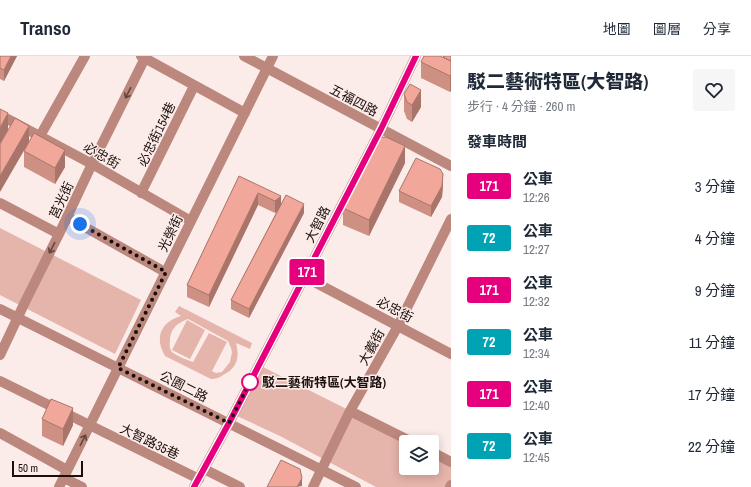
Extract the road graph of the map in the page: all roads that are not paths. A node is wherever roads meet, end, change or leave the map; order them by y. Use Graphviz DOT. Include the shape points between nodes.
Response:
graph roads {
  1 [pos="85,56"];
  2 [pos="244,56"];
  3 [pos="273,56"];
  4 [pos="144,57"];
  5 [pos="417,57"];
  6 [pos="267,68"];
  7 [pos="194,86"];
  8 [pos="244,113"];
  9 [pos="0,115"];
  10 [pos="381,129"];
  11 [pos="40,136"];
  12 [pos="92,164"];
  13 [pos="451,166"];
  14 [pos="141,193"];
  15 [pos="0,203"];
  16 [pos="67,217"];
  17 [pos="451,219"];
  18 [pos="191,221"];
  19 [pos="59,234"];
  20 [pos="166,272"];
  21 [pos="305,277"];
  22 [pos="0,309"];
  23 [pos="18,318"];
  24 [pos="398,326"];
  25 [pos="451,342"];
  26 [pos="449,352"];
  27 [pos="0,355"];
  28 [pos="118,368"];
  29 [pos="0,381"];
  30 [pos="350,410"];
  31 [pos="229,423"];
  32 [pos="90,426"];
  33 [pos="0,433"];
  34 [pos="399,435"];
  35 [pos="439,456"];
  36 [pos="451,462"];
  37 [pos="204,469"];
  38 [pos="322,470"];
  39 [pos="63,478"];
  40 [pos="197,483"];
  41 [pos="82,487"];
  42 [pos="240,487"];
  43 [pos="313,487"];
  44 [pos="356,487"];
  1 -- 11 [label="street"];
  2 -- 6 [label="street, 五福四路"];
  3 -- 6 [label="street, 光榮街"];
  4 -- 7 [label="street"];
  4 -- 12 [label="street, 莒光街, one-way"];
  5 -- 10 [label="street, 大智路"];
  6 -- 8 [label="street, 光榮街"];
  6 -- 10 [label="street, 五福四路"];
  7 -- 8 [label="street"];
  7 -- 14 [label="street, 必忠街154巷"];
  8 -- 18 [label="street, 光榮街"];
  9 -- 11 [label="street, 必忠街"];
  10 -- 13 [label="street, 五福四路"];
  10 -- 21 [label="street, 大智路"];
  11 -- 12 [label="street, 必忠街"];
  12 -- 14 [label="street, 必忠街"];
  12 -- 16 [label="street, 莒光街"];
  14 -- 18 [label="street, 必忠街"];
  15 -- 19 [label="street"];
  16 -- 19 [label="street, 莒光街"];
  16 -- 20 [label="street"];
  17 -- 24 [label="street, 大義街"];
  18 -- 20 [label="street, 光榮街"];
  19 -- 23 [label="street, 莒光街, one-way"];
  20 -- 28 [label="street, 光榮街"];
  21 -- 24 [label="street, 必忠街"];
  21 -- 31 [label="street, 大智路"];
  22 -- 23 [label="street, 公園二路"];
  23 -- 27 [label="street, 莒光街"];
  23 -- 28 [label="street, 公園二路"];
  24 -- 26 [label="street, 必忠街"];
  24 -- 30 [label="street, 大義街"];
  25 -- 26 [label="street"];
  28 -- 31 [label="street, 公園二路"];
  28 -- 32 [label="street, 光榮街"];
  29 -- 32 [label="street, 大智路35巷"];
  30 -- 34 [label="street"];
  30 -- 38 [label="street, 大義街"];
  31 -- 37 [label="street, 大智路"];
  31 -- 38 [label="street, 公園二路"];
  39 -- 32 [label="street, 光榮街, one-way"];
  32 -- 40 [label="street, 大智路35巷"];
  33 -- 39 [label="street"];
  35 -- 36 [label="street"];
  37 -- 40 [label="street, 大智路"];
  37 -- 42 [label="street"];
  38 -- 43 [label="street, 大義街"];
  38 -- 44 [label="street, 公園二路"];
  39 -- 41 [label="street"];
}
